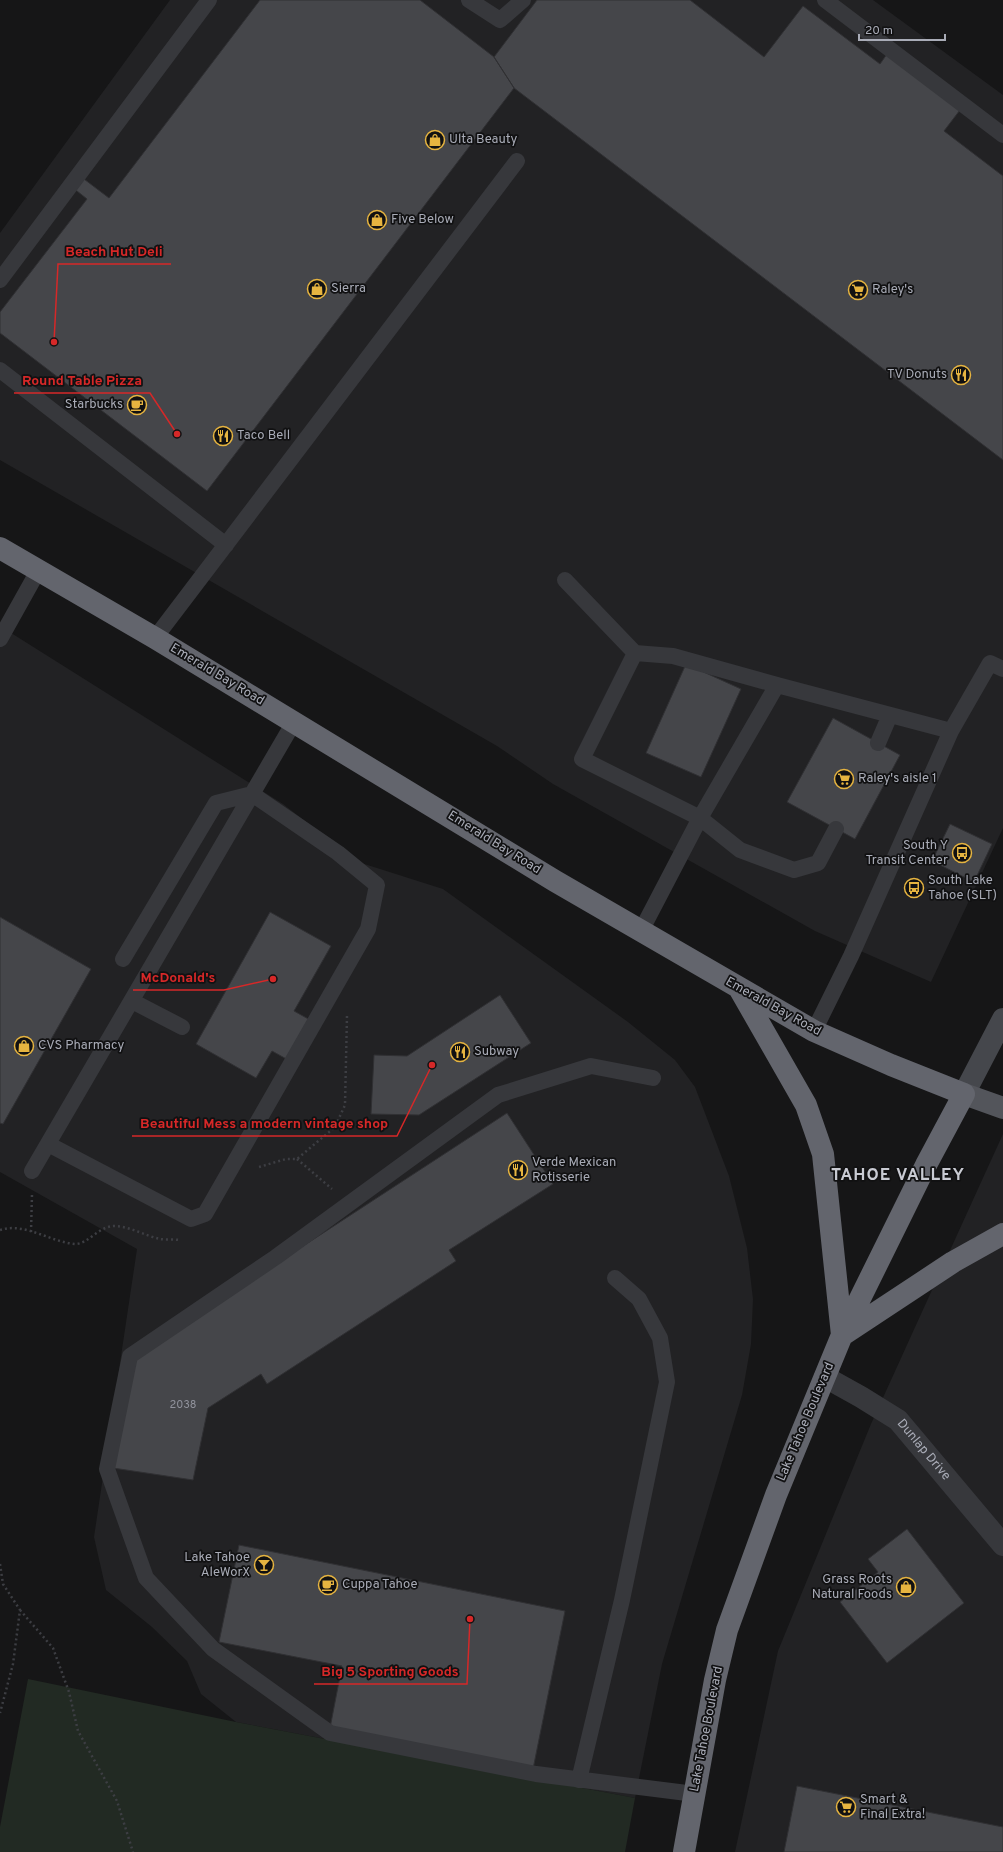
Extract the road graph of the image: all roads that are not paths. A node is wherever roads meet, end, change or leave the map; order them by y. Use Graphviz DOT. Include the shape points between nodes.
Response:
graph roads {
  1 [pos="209,0"];
  2 [pos="469,0"];
  3 [pos="523,0"];
  4 [pos="825,0"];
  5 [pos="1003,135"];
  6 [pos="517,161"];
  7 [pos="0,280"];
  8 [pos="0,370"];
  9 [pos="226,545"];
  10 [pos="0,548"];
  11 [pos="38,571"];
  12 [pos="565,580"];
  13 [pos="155,638"];
  14 [pos="0,639"];
  15 [pos="635,653"];
  16 [pos="1003,669"];
  17 [pos="777,684"];
  18 [pos="890,715"];
  19 [pos="294,722"];
  20 [pos="951,730"];
  21 [pos="878,743"];
  22 [pos="252,794"];
  23 [pos="700,818"];
  24 [pos="836,828"];
  25 [pos="641,931"];
  26 [pos="123,959"];
  27 [pos="738,987"];
  28 [pos="132,1001"];
  29 [pos="1003,1019"];
  30 [pos="182,1027"];
  31 [pos="814,1031"];
  32 [pos="653,1078"];
  33 [pos="964,1094"];
  34 [pos="1003,1108"];
  35 [pos="48,1144"];
  36 [pos="32,1171"];
  37 [pos="1003,1234"];
  38 [pos="614,1278"];
  39 [pos="842,1335"];
  40 [pos="825,1377"];
  41 [pos="1003,1545"];
  42 [pos="579,1780"];
  43 [pos="695,1794"];
  44 [pos="684,1852"];
  1 -- 7 [label="lane"];
  2 -- 3 [label="lane" via="500,20"];
  4 -- 5 [label="lane"];
  6 -- 9 [label="lane"];
  8 -- 9 [label="lane"];
  9 -- 13 [label="lane"];
  10 -- 11 [label="highway, Emerald Bay Road"];
  11 -- 13 [label="highway, Emerald Bay Road"];
  11 -- 14 [label="lane"];
  12 -- 15 [label="lane"];
  13 -- 19 [label="highway, Emerald Bay Road"];
  15 -- 17 [label="lane" via="673,656"];
  15 -- 23 [label="lane" via="582,759"];
  16 -- 20 [label="lane" via="990,663"];
  17 -- 18 [label="lane"];
  17 -- 23 [label="lane"];
  18 -- 20 [label="lane"];
  18 -- 21 [label="lane"];
  19 -- 22 [label="lane"];
  19 -- 25 [label="highway, Emerald Bay Road"];
  20 -- 31 [label="lane" via="851,956"];
  22 -- 26 [label="lane" via="216,803"];
  22 -- 28 [label="lane"];
  22 -- 35 [label="lane" via="338,853 377,885 368,929 205,1214 191,1219"];
  23 -- 24 [label="lane" via="740,850 794,870 818,863"];
  23 -- 25 [label="lane"];
  25 -- 27 [label="highway, Emerald Bay Road"];
  27 -- 31 [label="highway, Emerald Bay Road"];
  27 -- 39 [label="highway" via="806,1105 822,1154"];
  28 -- 30 [label="lane"];
  28 -- 35 [label="lane"];
  29 -- 33 [label="main road, Lake Tahoe Boulevard"];
  31 -- 33 [label="highway, Emerald Bay Road"];
  32 -- 42 [label="lane" via="591,1066 498,1095 276,1257 130,1356 107,1469 146,1578 213,1649 330,1734"];
  33 -- 34 [label="main road, Emerald Bay Road"];
  33 -- 39 [label="highway, Lake Tahoe Boulevard"];
  35 -- 36 [label="lane"];
  37 -- 39 [label="highway" via="953,1262"];
  38 -- 42 [label="lane" via="639,1299 660,1338 666,1382 622,1600"];
  39 -- 40 [label="highway, Lake Tahoe Boulevard"];
  40 -- 41 [label="street, Dunlap Drive" via="898,1420"];
  40 -- 43 [label="highway, Lake Tahoe Boulevard" via="776,1495 727,1630 715,1680"];
  42 -- 43 [label="lane"];
  43 -- 44 [label="highway, Lake Tahoe Boulevard"];
}
